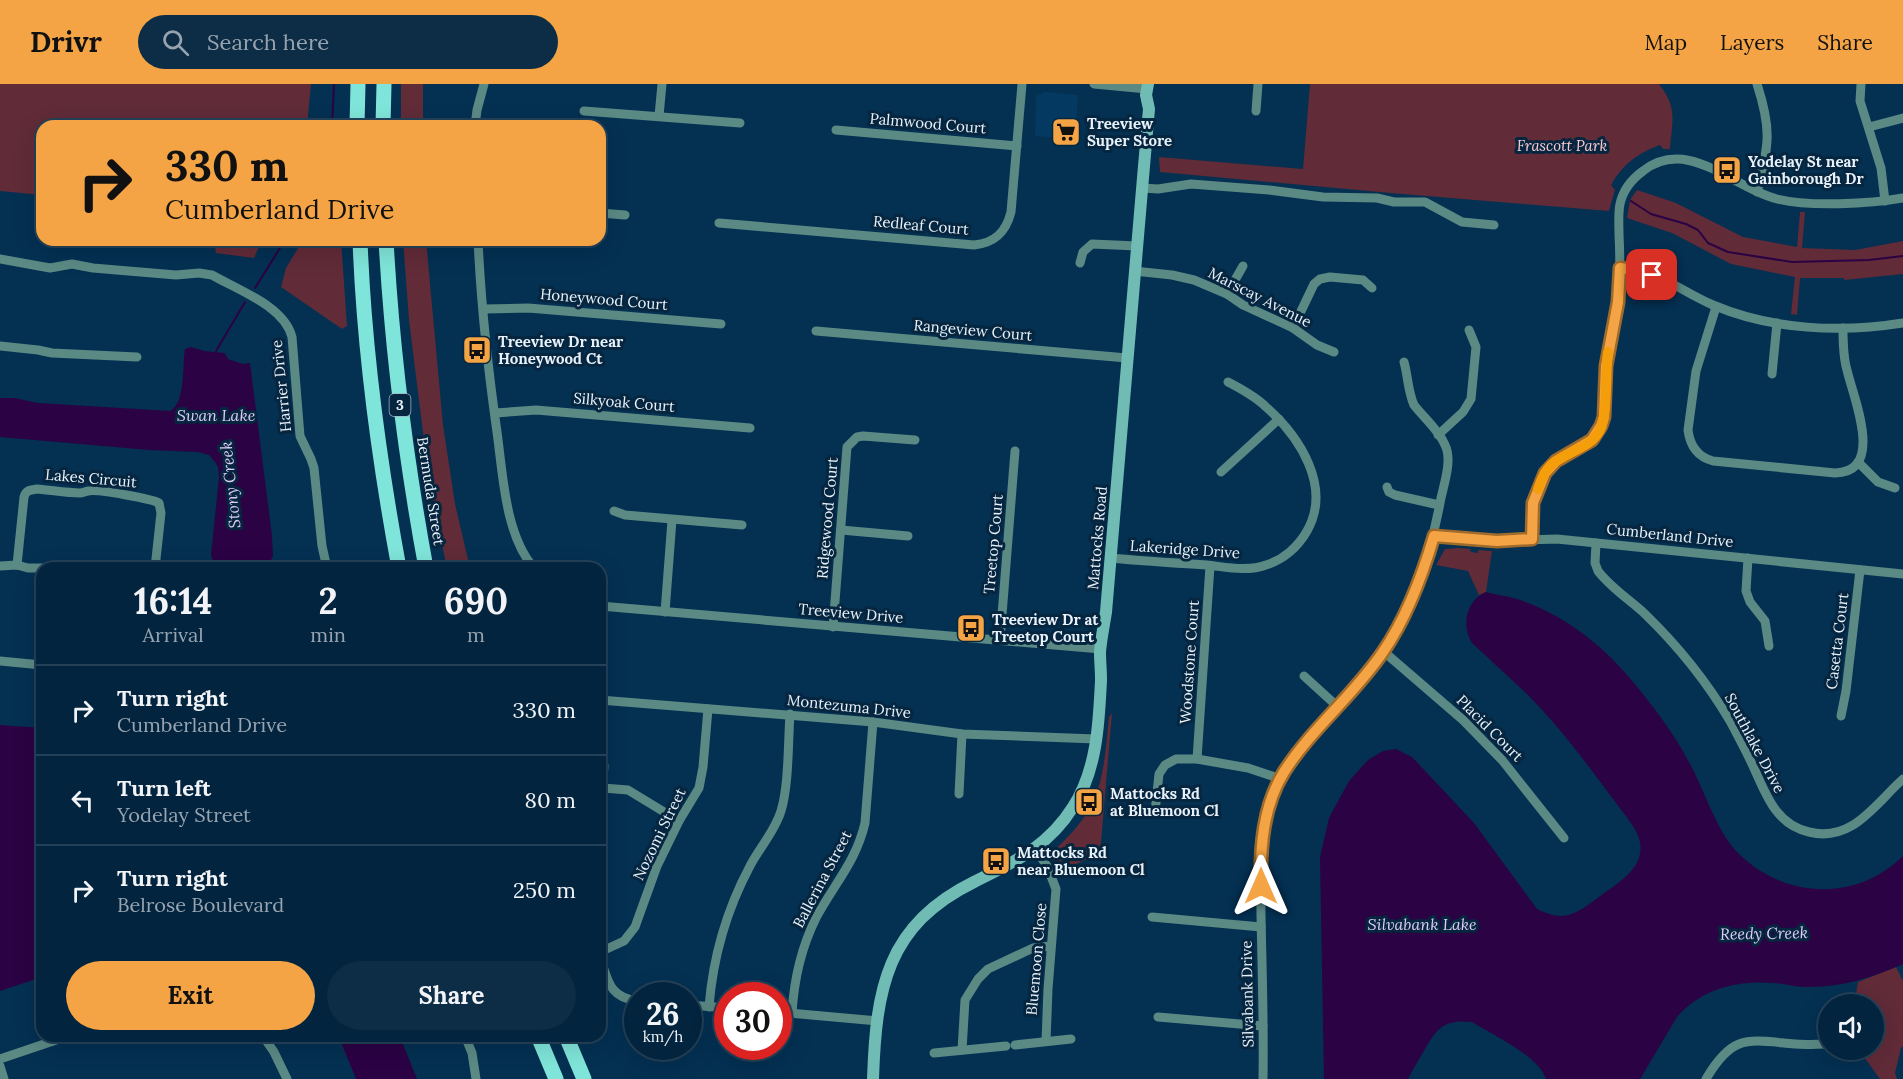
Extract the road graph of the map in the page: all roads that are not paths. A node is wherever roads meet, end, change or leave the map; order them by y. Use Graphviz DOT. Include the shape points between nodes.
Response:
graph roads {
  1 [pos="358,84"];
  2 [pos="384,84"];
  3 [pos="484,84"];
  4 [pos="662,84"];
  5 [pos="1022,84"];
  6 [pos="1095,84"];
  7 [pos="1258,84"];
  8 [pos="1757,84"];
  9 [pos="1861,84"];
  10 [pos="1147,86"];
  11 [pos="584,111"];
  12 [pos="1256,111"];
  13 [pos="659,116"];
  14 [pos="1903,118"];
  15 [pos="357,120"];
  16 [pos="383,120"];
  17 [pos="476,120"];
  18 [pos="740,123"];
  19 [pos="1869,127"];
  20 [pos="836,130"];
  21 [pos="1017,146"];
  22 [pos="1142,188"];
  23 [pos="1757,192"];
  24 [pos="1903,198"];
  25 [pos="1885,201"];
  26 [pos="606,213"];
  27 [pos="625,214"];
  28 [pos="719,223"];
  29 [pos="1494,225"];
  30 [pos="360,246"];
  31 [pos="386,246"];
  32 [pos="479,246"];
  33 [pos="1137,246"];
  34 [pos="0,259"];
  35 [pos="1080,263"];
  36 [pos="1243,266"];
  37 [pos="1620,268"];
  38 [pos="1134,271"];
  39 [pos="1372,288"];
  40 [pos="1227,294"];
  41 [pos="1716,307"];
  42 [pos="484,309"];
  43 [pos="1777,323"];
  44 [pos="1903,323"];
  45 [pos="721,324"];
  46 [pos="1293,328"];
  47 [pos="1843,328"];
  48 [pos="1470,330"];
  49 [pos="816,331"];
  50 [pos="0,346"];
  51 [pos="1334,352"];
  52 [pos="137,357"];
  53 [pos="1127,358"];
  54 [pos="1404,362"];
  55 [pos="1772,374"];
  56 [pos="1228,382"];
  57 [pos="495,413"];
  58 [pos="1279,419"];
  59 [pos="750,428"];
  60 [pos="1438,435"];
  61 [pos="915,440"];
  62 [pos="1015,451"];
  63 [pos="1858,462"];
  64 [pos="1221,472"];
  65 [pos="1387,487"];
  66 [pos="1895,488"];
  67 [pos="1439,505"];
  68 [pos="614,511"];
  69 [pos="672,520"];
  70 [pos="742,525"];
  71 [pos="841,530"];
  72 [pos="908,536"];
  73 [pos="1434,536"];
  74 [pos="1532,539"];
  75 [pos="1596,543"];
  76 [pos="1110,558"];
  77 [pos="1748,558"];
  78 [pos="156,562"];
  79 [pos="326,562"];
  80 [pos="398,562"];
  81 [pos="425,562"];
  82 [pos="530,562"];
  83 [pos="17,565"];
  84 [pos="0,566"];
  85 [pos="1210,566"];
  86 [pos="36,568"];
  87 [pos="1860,570"];
  88 [pos="1903,574"];
  89 [pos="606,607"];
  90 [pos="665,612"];
  91 [pos="833,627"];
  92 [pos="1000,640"];
  93 [pos="1769,646"];
  94 [pos="1101,649"];
  95 [pos="1383,651"];
  96 [pos="0,661"];
  97 [pos="36,664"];
  98 [pos="1304,676"];
  99 [pos="606,700"];
  100 [pos="1338,707"];
  101 [pos="708,709"];
  102 [pos="790,714"];
  103 [pos="1842,716"];
  104 [pos="873,722"];
  105 [pos="962,734"];
  106 [pos="1096,739"];
  107 [pos="1197,759"];
  108 [pos="1281,779"];
  109 [pos="1903,779"];
  110 [pos="606,788"];
  111 [pos="959,794"];
  112 [pos="1155,812"];
  113 [pos="680,821"];
  114 [pos="1564,838"];
  115 [pos="1035,849"];
  116 [pos="1152,917"];
  117 [pos="1261,927"];
  118 [pos="1051,946"];
  119 [pos="606,949"];
  120 [pos="606,973"];
  121 [pos="624,998"];
  122 [pos="702,1006"];
  123 [pos="709,1006"];
  124 [pos="714,1007"];
  125 [pos="792,1013"];
  126 [pos="1158,1017"];
  127 [pos="878,1021"];
  128 [pos="1263,1026"];
  129 [pos="1071,1039"];
  130 [pos="1046,1041"];
  131 [pos="50,1042"];
  132 [pos="267,1042"];
  133 [pos="467,1042"];
  134 [pos="541,1042"];
  135 [pos="569,1042"];
  136 [pos="1818,1044"];
  137 [pos="962,1050"];
  138 [pos="934,1053"];
  139 [pos="0,1059"];
  140 [pos="0,1066"];
  141 [pos="4,1079"];
  142 [pos="287,1079"];
  143 [pos="476,1079"];
  144 [pos="556,1079"];
  145 [pos="584,1079"];
  146 [pos="873,1079"];
  147 [pos="1263,1079"];
  148 [pos="1706,1079"];
  1 -- 15 [label="main road"];
  2 -- 16 [label="main road"];
  3 -- 17 [label="street"];
  4 -- 13 [label="street"];
  5 -- 21 [label="street, Redleaf Court"];
  6 -- 10 [label="street"];
  7 -- 12 [label="street"];
  8 -- 23 [label="street" via="1768,137"];
  9 -- 19 [label="street" via="1860,101"];
  10 -- 22 [label="street, Mattocks Road" via="1149,109"];
  11 -- 13 [label="street"];
  13 -- 18 [label="street"];
  14 -- 19 [label="street"];
  19 -- 25 [label="street" via="1881,168"];
  20 -- 21 [label="street, Palmwood Court"];
  21 -- 28 [label="street, Redleaf Court" via="1009,221 1002,234 989,242"];
  22 -- 29 [label="street" via="1191,184 1425,202 1462,222"];
  22 -- 33 [label="street, Mattocks Road"];
  23 -- 25 [label="street" via="1795,202"];
  23 -- 37 [label="street" via="1691,160 1671,160 1648,167 1630,182 1620,204"];
  24 -- 25 [label="street"];
  26 -- 27 [label="street"];
  30 -- 80 [label="main road, 3" via="371,378"];
  31 -- 81 [label="main road, Bermuda Street / 3" via="402,415"];
  32 -- 42 [label="street"];
  33 -- 35 [label="street" via="1092,244 1083,252"];
  33 -- 38 [label="street, Mattocks Road"];
  34 -- 79 [label="street, Harrier Drive" via="50,268 72,264 176,275 206,273 278,313 292,337 300,436 314,468"];
  36 -- 40 [label="street"];
  37 -- 41 [label="street" via="1644,271"];
  37 -- 74 [label="street" via="1606,366 1604,417 1592,440 1556,461 1545,473 1533,503"];
  38 -- 40 [label="street, Marscay Avenue" via="1186,278"];
  38 -- 53 [label="street, Mattocks Road"];
  39 -- 46 [label="street" via="1363,280 1320,279"];
  40 -- 46 [label="street, Marscay Avenue"];
  41 -- 43 [label="street"];
  41 -- 63 [label="street" via="1692,390 1688,430 1695,450 1713,461 1835,473 1848,471"];
  42 -- 45 [label="street, Honeywood Court" via="528,308"];
  42 -- 57 [label="street"];
  43 -- 47 [label="street"];
  43 -- 55 [label="street"];
  44 -- 47 [label="street"];
  46 -- 51 [label="street, Marscay Avenue"];
  47 -- 63 [label="street" via="1846,369 1862,425 1863,445"];
  48 -- 60 [label="street" via="1476,347 1471,399"];
  49 -- 53 [label="street, Rangeview Court"];
  50 -- 52 [label="street"];
  53 -- 76 [label="street, Mattocks Road"];
  54 -- 60 [label="street, Silvabank Drive" via="1414,405"];
  56 -- 58 [label="street, Lakeridge Drive"];
  57 -- 59 [label="street, Silkyoak Court" via="536,410"];
  57 -- 82 [label="street" via="513,529"];
  58 -- 64 [label="street"];
  58 -- 85 [label="street, Lakeridge Drive" via="1292,433 1313,475 1317,492 1313,520 1295,548 1268,565 1242,569"];
  60 -- 67 [label="street, Silvabank Drive" via="1448,457"];
  61 -- 71 [label="street, Ridgewood Court" via="864,436 849,444"];
  62 -- 92 [label="street, Treetop Court"];
  63 -- 66 [label="street" via="1878,482"];
  65 -- 67 [label="street" via="1395,495"];
  67 -- 73 [label="street, Silvabank Drive"];
  68 -- 69 [label="street"];
  69 -- 70 [label="street"];
  69 -- 90 [label="street"];
  71 -- 72 [label="street"];
  71 -- 91 [label="street, Ridgewood Court"];
  73 -- 74 [label="street, Cumberland Drive" via="1497,541"];
  73 -- 95 [label="street, Silvabank Drive" via="1412,600"];
  74 -- 75 [label="street, Cumberland Drive"];
  75 -- 77 [label="street, Cumberland Drive"];
  75 -- 109 [label="street, Southlake Drive" via="1598,572 1645,614 1702,678 1732,724 1768,800 1784,820 1810,833 1851,828"];
  76 -- 85 [label="street, Lakeridge Drive"];
  76 -- 94 [label="street, Mattocks Road"];
  77 -- 87 [label="street, Cumberland Drive"];
  77 -- 93 [label="street" via="1746,591 1750,603 1765,621"];
  78 -- 83 [label="street, Lakes Circuit" via="161,513 155,500 88,490 81,493 37,489 25,493"];
  83 -- 84 [label="street"];
  83 -- 86 [label="street"];
  85 -- 107 [label="street, Woodstone Court"];
  87 -- 88 [label="street, Cumberland Drive"];
  87 -- 103 [label="street, Casetta Court"];
  89 -- 90 [label="street, Treeview Drive"];
  90 -- 91 [label="street, Treeview Drive"];
  91 -- 92 [label="street, Treeview Drive"];
  92 -- 94 [label="street, Treeview Drive"];
  94 -- 106 [label="street, Mattocks Road"];
  95 -- 100 [label="street, Silvabank Drive"];
  95 -- 114 [label="street, Placid Court" via="1463,720 1502,760"];
  96 -- 97 [label="street"];
  98 -- 100 [label="street"];
  99 -- 101 [label="street, Montezuma Drive"];
  100 -- 108 [label="street, Silvabank Drive" via="1296,755"];
  101 -- 102 [label="street, Montezuma Drive"];
  101 -- 113 [label="street, Nozomi Street" via="702,779"];
  102 -- 104 [label="street, Montezuma Drive"];
  102 -- 123 [label="street" via="782,808 729,910 714,963"];
  104 -- 105 [label="street, Montezuma Drive"];
  104 -- 125 [label="street, Ballerina Street" via="862,836 852,861 811,930 799,968"];
  105 -- 106 [label="street, Montezuma Drive"];
  105 -- 111 [label="street"];
  106 -- 115 [label="street, Mattocks Road" via="1092,765 1074,806"];
  107 -- 108 [label="street" via="1258,770"];
  107 -- 112 [label="street" via="1176,759 1161,770"];
  108 -- 117 [label="street, Silvabank Drive" via="1263,834"];
  110 -- 113 [label="street" via="628,790"];
  113 -- 119 [label="street, Nozomi Street" via="657,866 635,927 624,941"];
  115 -- 118 [label="street, Bluemoon Close" via="1056,889"];
  115 -- 127 [label="street, Mattocks Road" via="950,895 914,926 885,977"];
  116 -- 117 [label="street"];
  117 -- 128 [label="street, Silvabank Drive"];
  118 -- 130 [label="street, Bluemoon Close"];
  118 -- 137 [label="street" via="1033,948 988,969 978,979 965,1000"];
  120 -- 121 [label="street" via="615,993"];
  122 -- 123 [label="street"];
  123 -- 124 [label="street"];
  125 -- 127 [label="street"];
  126 -- 128 [label="street"];
  127 -- 146 [label="street, Mattocks Road"];
  128 -- 147 [label="street, Silvabank Drive"];
  129 -- 130 [label="street"];
  130 -- 137 [label="street"];
  131 -- 139 [label="street"];
  132 -- 142 [label="street"];
  133 -- 143 [label="street"];
  134 -- 144 [label="main road"];
  135 -- 145 [label="main road"];
  136 -- 148 [label="street" via="1743,1042 1723,1054"];
  137 -- 138 [label="street"];
  140 -- 141 [label="street"];
}
